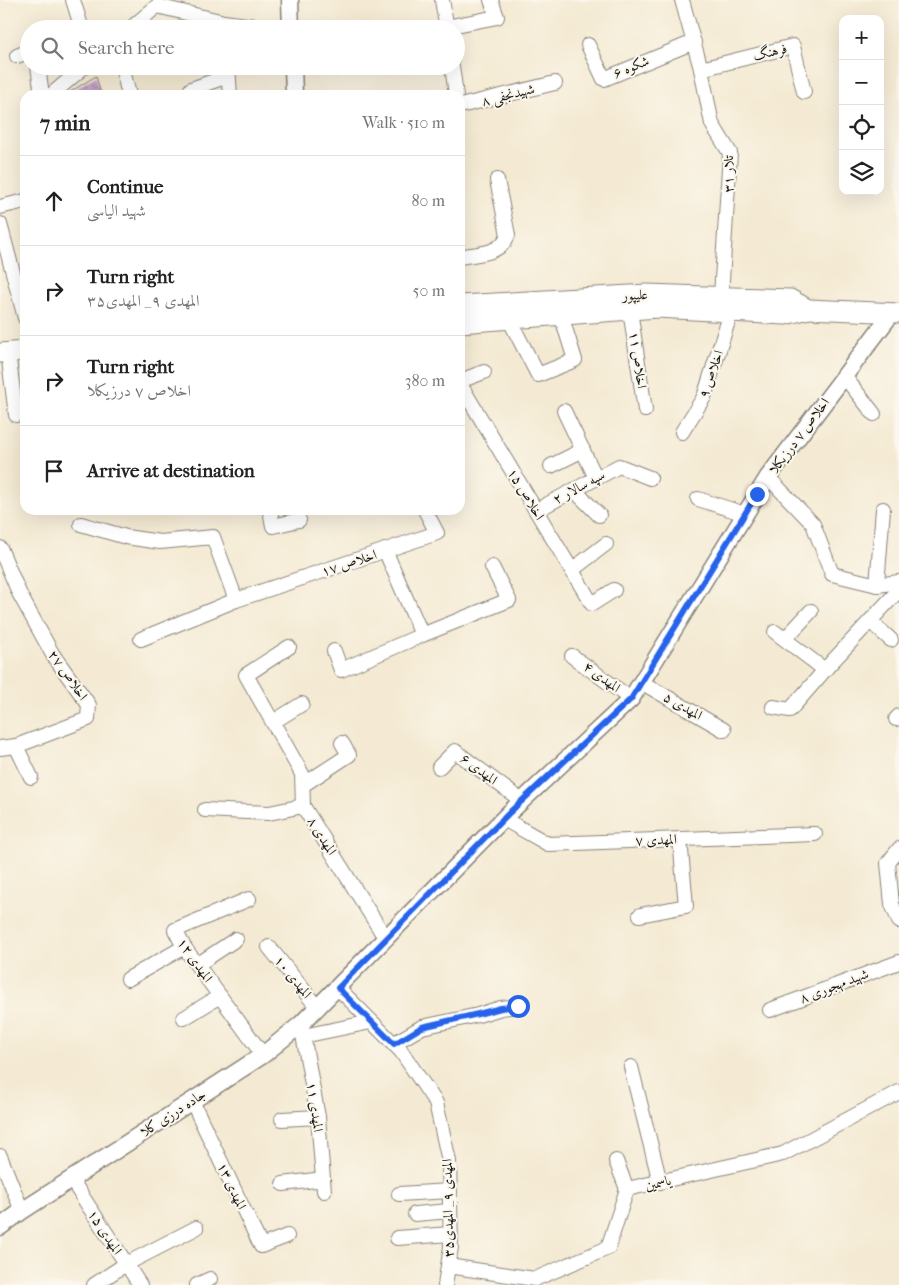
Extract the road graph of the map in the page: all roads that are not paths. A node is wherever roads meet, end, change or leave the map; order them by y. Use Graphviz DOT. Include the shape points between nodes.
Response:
graph roads {
  1 [pos="73,0"];
  2 [pos="290,0"];
  3 [pos="442,0"];
  4 [pos="491,0"];
  5 [pos="682,0"];
  6 [pos="157,3"];
  7 [pos="79,20"];
  8 [pos="139,20"];
  9 [pos="210,20"];
  10 [pos="291,20"];
  11 [pos="445,20"];
  12 [pos="465,24"];
  13 [pos="694,42"];
  14 [pos="588,45"];
  15 [pos="701,69"];
  16 [pos="39,75"];
  17 [pos="74,75"];
  18 [pos="124,75"];
  19 [pos="220,75"];
  20 [pos="228,75"];
  21 [pos="293,75"];
  22 [pos="453,75"];
  23 [pos="555,83"];
  24 [pos="191,89"];
  25 [pos="41,90"];
  26 [pos="57,90"];
  27 [pos="128,90"];
  28 [pos="230,90"];
  29 [pos="294,90"];
  30 [pos="455,90"];
  31 [pos="804,92"];
  32 [pos="465,105"];
  33 [pos="497,180"];
  34 [pos="20,202"];
  35 [pos="0,207"];
  36 [pos="0,224"];
  37 [pos="465,256"];
  38 [pos="4,258"];
  39 [pos="20,304"];
  40 [pos="726,304"];
  41 [pos="465,305"];
  42 [pos="630,310"];
  43 [pos="895,313"];
  44 [pos="560,315"];
  45 [pos="509,319"];
  46 [pos="465,323"];
  47 [pos="20,344"];
  48 [pos="8,350"];
  49 [pos="484,372"];
  50 [pos="844,376"];
  51 [pos="465,381"];
  52 [pos="465,391"];
  53 [pos="645,410"];
  54 [pos="564,412"];
  55 [pos="874,414"];
  56 [pos="16,415"];
  57 [pos="682,432"];
  58 [pos="583,450"];
  59 [pos="551,466"];
  60 [pos="768,477"];
  61 [pos="596,478"];
  62 [pos="650,478"];
  63 [pos="574,490"];
  64 [pos="698,499"];
  65 [pos="883,509"];
  66 [pos="537,510"];
  67 [pos="744,514"];
  68 [pos="271,515"];
  69 [pos="428,515"];
  70 [pos="599,515"];
  71 [pos="300,520"];
  72 [pos="81,524"];
  73 [pos="606,544"];
  74 [pos="0,548"];
  75 [pos="385,550"];
  76 [pos="492,567"];
  77 [pos="572,570"];
  78 [pos="899,582"];
  79 [pos="877,586"];
  80 [pos="614,590"];
  81 [pos="899,590"];
  82 [pos="236,600"];
  83 [pos="811,611"];
  84 [pos="870,621"];
  85 [pos="422,635"];
  86 [pos="141,639"];
  87 [pos="892,640"];
  88 [pos="289,647"];
  89 [pos="334,651"];
  90 [pos="572,656"];
  91 [pos="825,670"];
  92 [pos="641,682"];
  93 [pos="631,699"];
  94 [pos="302,704"];
  95 [pos="773,707"];
  96 [pos="273,722"];
  97 [pos="724,730"];
  98 [pos="342,743"];
  99 [pos="16,746"];
  100 [pos="0,748"];
  101 [pos="439,767"];
  102 [pos="31,777"];
  103 [pos="303,785"];
  104 [pos="522,801"];
  105 [pos="303,806"];
  106 [pos="205,810"];
  107 [pos="504,819"];
  108 [pos="815,834"];
  109 [pos="680,839"];
  110 [pos="899,848"];
  111 [pos="249,899"];
  112 [pos="640,915"];
  113 [pos="899,922"];
  114 [pos="236,939"];
  115 [pos="386,939"];
  116 [pos="184,947"];
  117 [pos="269,947"];
  118 [pos="899,962"];
  119 [pos="197,965"];
  120 [pos="128,980"];
  121 [pos="338,988"];
  122 [pos="220,996"];
  123 [pos="518,1006"];
  124 [pos="318,1008"];
  125 [pos="770,1010"];
  126 [pos="184,1018"];
  127 [pos="371,1022"];
  128 [pos="302,1030"];
  129 [pos="394,1044"];
  130 [pos="264,1055"];
  131 [pos="631,1067"];
  132 [pos="899,1092"];
  133 [pos="192,1101"];
  134 [pos="318,1117"];
  135 [pos="282,1119"];
  136 [pos="0,1156"];
  137 [pos="616,1161"];
  138 [pos="71,1179"];
  139 [pos="660,1182"];
  140 [pos="283,1184"];
  141 [pos="628,1189"];
  142 [pos="450,1192"];
  143 [pos="399,1194"];
  144 [pos="22,1211"];
  145 [pos="450,1211"];
  146 [pos="415,1214"];
  147 [pos="0,1227"];
  148 [pos="196,1228"];
  149 [pos="450,1234"];
  150 [pos="287,1236"];
  151 [pos="397,1238"];
  152 [pos="126,1264"];
  153 [pos="448,1266"];
  154 [pos="210,1279"];
  155 [pos="94,1285"];
  156 [pos="140,1285"];
  157 [pos="197,1285"];
  158 [pos="446,1285"];
  1 -- 7 [label="street"];
  2 -- 10 [label="street"];
  3 -- 11 [label="street"];
  4 -- 12 [label="street" via="496,17"];
  5 -- 13 [label="street, تلار ۳۱"];
  6 -- 8 [label="street"];
  6 -- 9 [label="street"];
  13 -- 14 [label="street, شکوه ۶" via="604,79"];
  13 -- 15 [label="street, تلار ۳۱"];
  15 -- 31 [label="street, فرهنگ" via="792,46"];
  15 -- 40 [label="street, تلار ۳۱" via="712,124 730,153"];
  16 -- 25 [label="street"];
  17 -- 26 [label="street"];
  18 -- 27 [label="street"];
  19 -- 24 [label="street"];
  20 -- 28 [label="street"];
  21 -- 29 [label="street"];
  22 -- 30 [label="street"];
  23 -- 32 [label="street, شهیدنجفی ۸"];
  33 -- 37 [label="street" via="508,235 497,250"];
  34 -- 35 [label="street"];
  36 -- 38 [label="street"];
  38 -- 39 [label="street"];
  40 -- 41 [label="main road, علیپور" via="647,294"];
  40 -- 42 [label="main road, علیپور"];
  40 -- 43 [label="main road, علیپور" via="785,315 808,309"];
  40 -- 57 [label="street, اخلاص ۹" via="704,397"];
  42 -- 44 [label="main road, علیپور"];
  42 -- 53 [label="street, اخلاص ۱۱"];
  43 -- 50 [label="street, اخلاص ۷ درزیکلا"];
  44 -- 45 [label="main road, علیپور"];
  44 -- 45 [label="street" via="575,360 538,375"];
  45 -- 46 [label="main road, علیپور"];
  47 -- 48 [label="main road"];
  48 -- 56 [label="street"];
  49 -- 51 [label="street"];
  50 -- 55 [label="street"];
  50 -- 60 [label="street, اخلاص ۷ درزیکلا"];
  52 -- 66 [label="street, اخلاص ۱۵"];
  54 -- 58 [label="street"];
  58 -- 59 [label="street"];
  58 -- 61 [label="street"];
  60 -- 67 [label="street, اخلاص ۷ درزیکلا"];
  60 -- 79 [label="street" via="813,524 832,574"];
  61 -- 62 [label="street, سپه سالار ۲" via="619,466"];
  61 -- 63 [label="street, سپه سالار ۲"];
  63 -- 66 [label="street, سپه سالار ۲"];
  63 -- 70 [label="street"];
  64 -- 67 [label="street"];
  65 -- 79 [label="street"];
  66 -- 77 [label="street, اخلاص ۱۵"];
  67 -- 92 [label="street, اخلاص ۷ درزیکلا"];
  68 -- 71 [label="street" via="273,526"];
  69 -- 75 [label="street, اخلاص ۱۷" via="437,533"];
  72 -- 82 [label="street" via="126,537 160,542 213,537"];
  73 -- 77 [label="street"];
  74 -- 99 [label="street, اخلاص ۲۷" via="20,595 53,655 89,705 88,719"];
  75 -- 82 [label="street, اخلاص ۱۷"];
  75 -- 85 [label="street"];
  76 -- 85 [label="street" via="510,600"];
  77 -- 80 [label="street, اخلاص ۱۵" via="592,604"];
  78 -- 79 [label="street"];
  81 -- 84 [label="street"];
  82 -- 86 [label="street, اخلاص ۱۷"];
  83 -- 91 [label="street" via="780,636"];
  84 -- 87 [label="street"];
  84 -- 91 [label="street"];
  85 -- 89 [label="street" via="341,670"];
  88 -- 96 [label="street, المهدی ۸" via="246,675"];
  90 -- 93 [label="street, المهدی ۴"];
  91 -- 95 [label="street" via="790,710"];
  92 -- 93 [label="street, اخلاص ۷ درزیکلا"];
  92 -- 97 [label="street, المهدی ۵"];
  93 -- 104 [label="street, اخلاص ۷ درزیکلا"];
  94 -- 96 [label="street"];
  96 -- 103 [label="street, المهدی ۸" via="302,774"];
  98 -- 103 [label="street" via="349,755"];
  99 -- 100 [label="street, اخلاص ۲۷"];
  99 -- 102 [label="street"];
  101 -- 104 [label="street, المهدی ۶" via="455,751"];
  103 -- 105 [label="street, المهدی ۸"];
  104 -- 107 [label="street, اخلاص ۷ درزیکلا"];
  105 -- 106 [label="street" via="269,813"];
  105 -- 115 [label="street, المهدی ۸"];
  107 -- 109 [label="street, المهدی ۷" via="548,844"];
  107 -- 115 [label="street, اخلاص ۷ درزیکلا"];
  108 -- 109 [label="street, المهدی ۷"];
  109 -- 112 [label="street" via="686,906"];
  110 -- 113 [label="street" via="888,863 892,904"];
  111 -- 116 [label="street, المهدی ۱۲" via="175,930"];
  114 -- 119 [label="street"];
  115 -- 121 [label="street, اخلاص ۷ درزیکلا"];
  116 -- 119 [label="street, المهدی ۱۲"];
  116 -- 120 [label="street"];
  117 -- 124 [label="street, المهدی ۱۰"];
  118 -- 125 [label="street, شهید مهجوری ۸"];
  119 -- 122 [label="street, المهدی ۱۲"];
  121 -- 124 [label="street, جاده درزی کلا"];
  121 -- 127 [label="street, المهدی ۹_ المهدی۳۵"];
  122 -- 126 [label="street"];
  122 -- 130 [label="street, المهدی ۱۲"];
  123 -- 129 [label="street" via="422,1027"];
  124 -- 128 [label="street, جاده درزی کلا"];
  127 -- 128 [label="street"];
  127 -- 129 [label="street, المهدی ۹_ المهدی۳۵"];
  128 -- 130 [label="street, جاده درزی کلا"];
  128 -- 134 [label="street, المهدی ۱۱"];
  129 -- 142 [label="street, المهدی ۹_ المهدی۳۵" via="436,1104 449,1161"];
  130 -- 133 [label="street, جاده درزی کلا"];
  131 -- 139 [label="street"];
  132 -- 139 [label="street, یاسمین" via="782,1154"];
  133 -- 138 [label="street, جاده درزی کلا"];
  133 -- 150 [label="street, المهدی ۱۳" via="260,1246"];
  134 -- 135 [label="street"];
  134 -- 140 [label="street, المهدی ۱۱" via="324,1185"];
  136 -- 144 [label="street"];
  137 -- 141 [label="street"];
  138 -- 144 [label="street, جاده درزی کلا"];
  138 -- 152 [label="street, المهدی ۱۵"];
  139 -- 141 [label="street, یاسمین"];
  141 -- 153 [label="street, یاسمین" via="608,1248 535,1279"];
  142 -- 143 [label="street"];
  142 -- 145 [label="street, المهدی ۹_ المهدی۳۵"];
  144 -- 147 [label="street, جاده درزی کلا"];
  145 -- 146 [label="street"];
  145 -- 149 [label="street, المهدی ۹_ المهدی۳۵"];
  148 -- 152 [label="street"];
  149 -- 151 [label="street"];
  149 -- 153 [label="street, المهدی ۹_ المهدی۳۵"];
  152 -- 155 [label="street"];
  152 -- 156 [label="street, المهدی ۱۵"];
  153 -- 158 [label="street, المهدی ۹_ المهدی۳۵"];
  154 -- 157 [label="street"];
}
